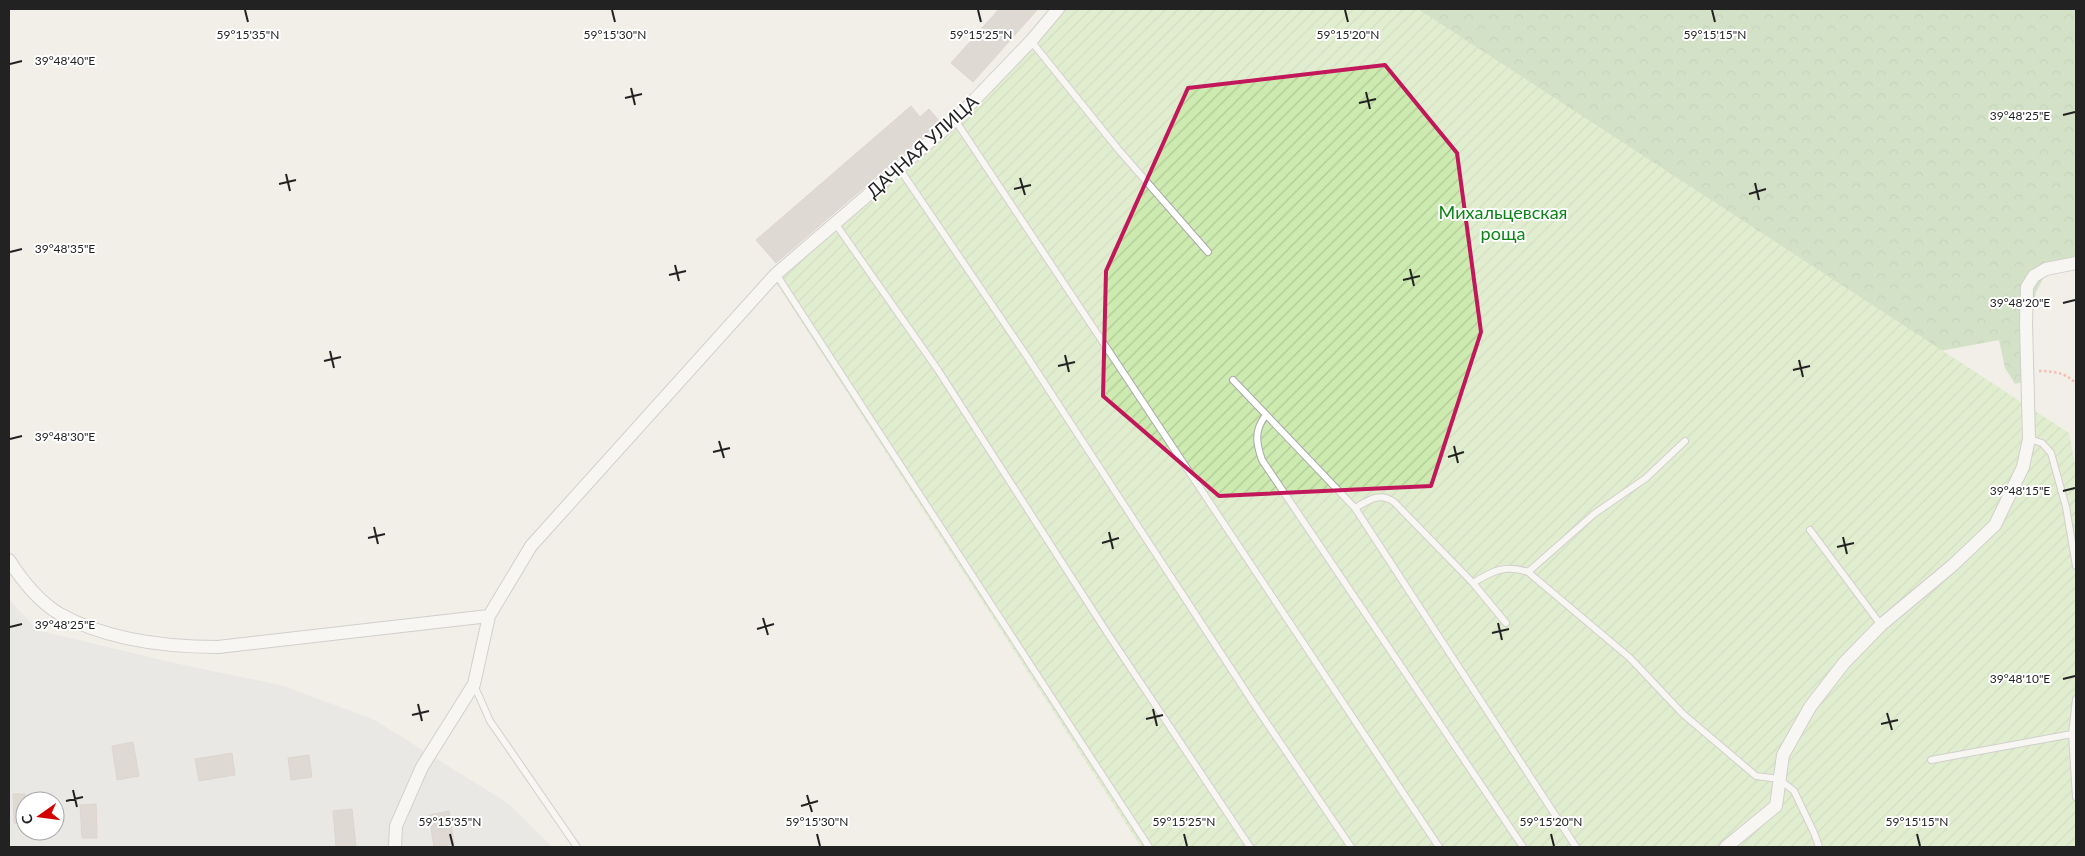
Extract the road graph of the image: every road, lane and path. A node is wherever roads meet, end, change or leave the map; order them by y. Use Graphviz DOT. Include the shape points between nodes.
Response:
graph roads {
  1 [pos="1058,9"];
  2 [pos="1031,41"];
  3 [pos="955,120"];
  4 [pos="899,168"];
  5 [pos="835,223"];
  6 [pos="1208,252"];
  7 [pos="2076,263"];
  8 [pos="776,274"];
  9 [pos="2027,371"];
  10 [pos="1233,380"];
  11 [pos="2076,384"];
  12 [pos="1266,415"];
  13 [pos="2029,439"];
  14 [pos="1685,440"];
  15 [pos="1355,508"];
  16 [pos="1810,530"];
  17 [pos="9,560"];
  18 [pos="2076,566"];
  19 [pos="1528,572"];
  20 [pos="1473,583"];
  21 [pos="488,616"];
  22 [pos="1506,623"];
  23 [pos="1881,625"];
  24 [pos="474,684"];
  25 [pos="2076,699"];
  26 [pos="2072,734"];
  27 [pos="1931,760"];
  28 [pos="1779,779"];
  29 [pos="2076,797"];
  30 [pos="395,847"];
  31 [pos="577,847"];
  32 [pos="1149,847"];
  33 [pos="1250,847"];
  34 [pos="1351,847"];
  35 [pos="1439,847"];
  36 [pos="1523,847"];
  37 [pos="1576,847"];
  38 [pos="1726,847"];
  39 [pos="1819,847"];
  1 -- 2 [label="street, ДАЧНАЯ УЛИЦА"];
  2 -- 3 [label="street, ДАЧНАЯ УЛИЦА"];
  2 -- 6 [label="lane" via="1118,149"];
  3 -- 4 [label="street, ДАЧНАЯ УЛИЦА"];
  3 -- 35 [label="lane"];
  4 -- 5 [label="street, ДАЧНАЯ УЛИЦА"];
  4 -- 34 [label="lane"];
  5 -- 8 [label="street, ДАЧНАЯ УЛИЦА"];
  5 -- 33 [label="lane" via="938,370"];
  7 -- 9 [label="street" via="2046,269 2034,276 2027,287"];
  8 -- 21 [label="street, ДАЧНАЯ УЛИЦА" via="531,546"];
  8 -- 32 [label="lane"];
  9 -- 11 [label="path" via="2050,371 2069,376"];
  9 -- 13 [label="street"];
  10 -- 12 [label="lane"];
  12 -- 15 [label="lane"];
  12 -- 36 [label="lane" via="1257,432 1262,460"];
  13 -- 18 [label="lane" via="2042,443 2051,453 2066,507"];
  13 -- 23 [label="street" via="2023,467 1995,525"];
  14 -- 19 [label="lane" via="1646,478 1594,514"];
  15 -- 20 [label="lane" via="1379,496 1389,499"];
  15 -- 37 [label="lane"];
  16 -- 23 [label="lane"];
  17 -- 21 [label="street" via="33,590 57,612 98,630 177,647 218,647"];
  19 -- 20 [label="lane" via="1506,568"];
  19 -- 28 [label="lane" via="1630,658 1682,714 1756,776"];
  20 -- 22 [label="lane"];
  21 -- 24 [label="street, ДАЧНАЯ УЛИЦА"];
  23 -- 28 [label="street" via="1844,663 1810,707 1782,755"];
  24 -- 30 [label="street" via="422,767 396,826"];
  24 -- 31 [label="lane" via="490,721"];
  25 -- 26 [label="lane"];
  26 -- 27 [label="lane"];
  26 -- 29 [label="lane"];
  28 -- 38 [label="street" via="1776,806"];
  28 -- 39 [label="lane" via="1794,791"];
}
